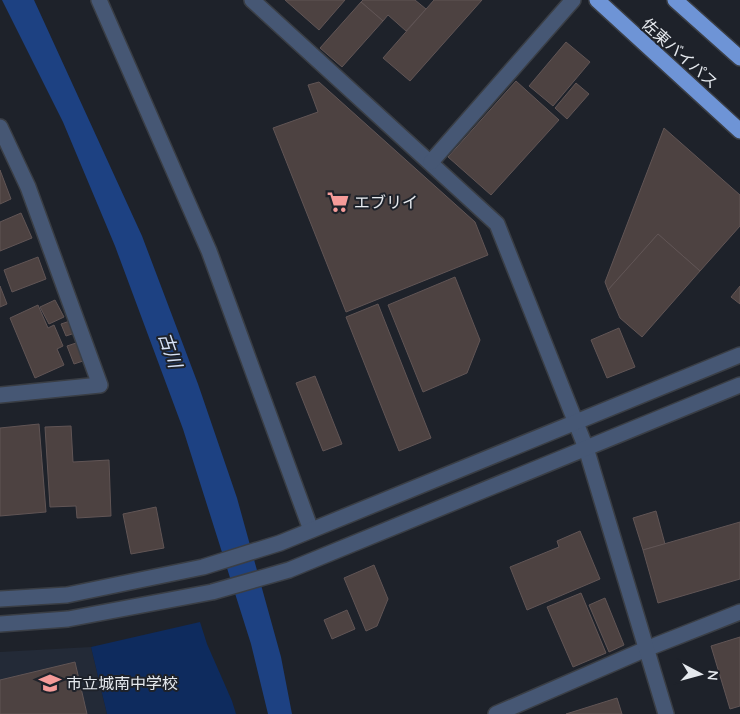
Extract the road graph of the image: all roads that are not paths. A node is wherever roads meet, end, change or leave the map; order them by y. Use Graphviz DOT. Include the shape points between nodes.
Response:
graph roads {
  1 [pos="99,0"];
  2 [pos="252,0"];
  3 [pos="573,0"];
  4 [pos="597,0"];
  5 [pos="675,0"];
  6 [pos="740,58"];
  7 [pos="0,127"];
  8 [pos="740,131"];
  9 [pos="431,162"];
  10 [pos="740,355"];
  11 [pos="740,385"];
  12 [pos="0,395"];
  13 [pos="576,423"];
  14 [pos="586,448"];
  15 [pos="311,530"];
  16 [pos="0,598"];
  17 [pos="740,612"];
  18 [pos="0,624"];
  19 [pos="646,649"];
  20 [pos="496,714"];
  21 [pos="666,714"];
  1 -- 15 [label="street" via="209,251"];
  2 -- 9 [label="street"];
  3 -- 9 [label="street"];
  4 -- 8 [label="highway, 佐東バイパス"];
  5 -- 6 [label="highway"];
  7 -- 12 [label="street" via="28,187 100,385"];
  9 -- 13 [label="street" via="497,224"];
  10 -- 13 [label="street"];
  11 -- 14 [label="street"];
  13 -- 14 [label="street"];
  13 -- 15 [label="street"];
  14 -- 18 [label="street" via="289,570 212,592 68,619"];
  14 -- 19 [label="street"];
  15 -- 16 [label="street" via="203,567 67,594"];
  17 -- 19 [label="street"];
  19 -- 20 [label="street"];
  19 -- 21 [label="street"];
}
